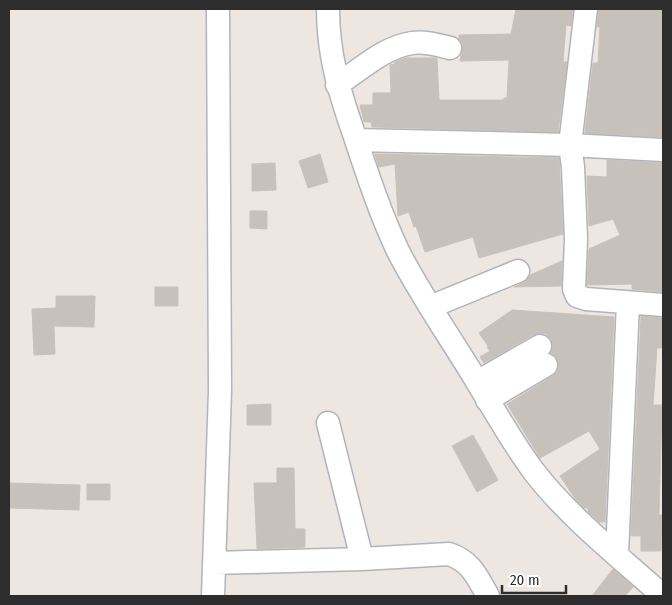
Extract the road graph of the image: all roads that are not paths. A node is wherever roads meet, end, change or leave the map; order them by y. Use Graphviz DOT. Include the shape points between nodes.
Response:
graph roads {
  1 [pos="218,9"];
  2 [pos="328,9"];
  3 [pos="586,9"];
  4 [pos="450,48"];
  5 [pos="337,85"];
  6 [pos="356,140"];
  7 [pos="570,144"];
  8 [pos="663,150"];
  9 [pos="518,271"];
  10 [pos="628,303"];
  11 [pos="663,305"];
  12 [pos="430,307"];
  13 [pos="543,356"];
  14 [pos="482,391"];
  15 [pos="328,423"];
  16 [pos="617,554"];
  17 [pos="362,559"];
  18 [pos="214,563"];
  19 [pos="213,596"];
  20 [pos="488,596"];
  21 [pos="663,596"];
  1 -- 18 [label="street" via="220,391"];
  2 -- 5 [label="street"];
  3 -- 7 [label="street"];
  4 -- 5 [label="street" via="427,43 398,47"];
  5 -- 6 [label="street"];
  6 -- 7 [label="street"];
  6 -- 12 [label="street" via="398,251"];
  7 -- 8 [label="street"];
  7 -- 10 [label="street" via="576,240 574,289 577,296 586,299"];
  9 -- 12 [label="street"];
  10 -- 11 [label="street"];
  10 -- 16 [label="street"];
  12 -- 14 [label="street"];
  13 -- 14 [label="street"];
  14 -- 16 [label="street" via="535,473 567,509"];
  15 -- 17 [label="street"];
  16 -- 21 [label="street"];
  17 -- 18 [label="street"];
  17 -- 20 [label="street" via="450,554 471,566"];
  18 -- 19 [label="street"];
}
